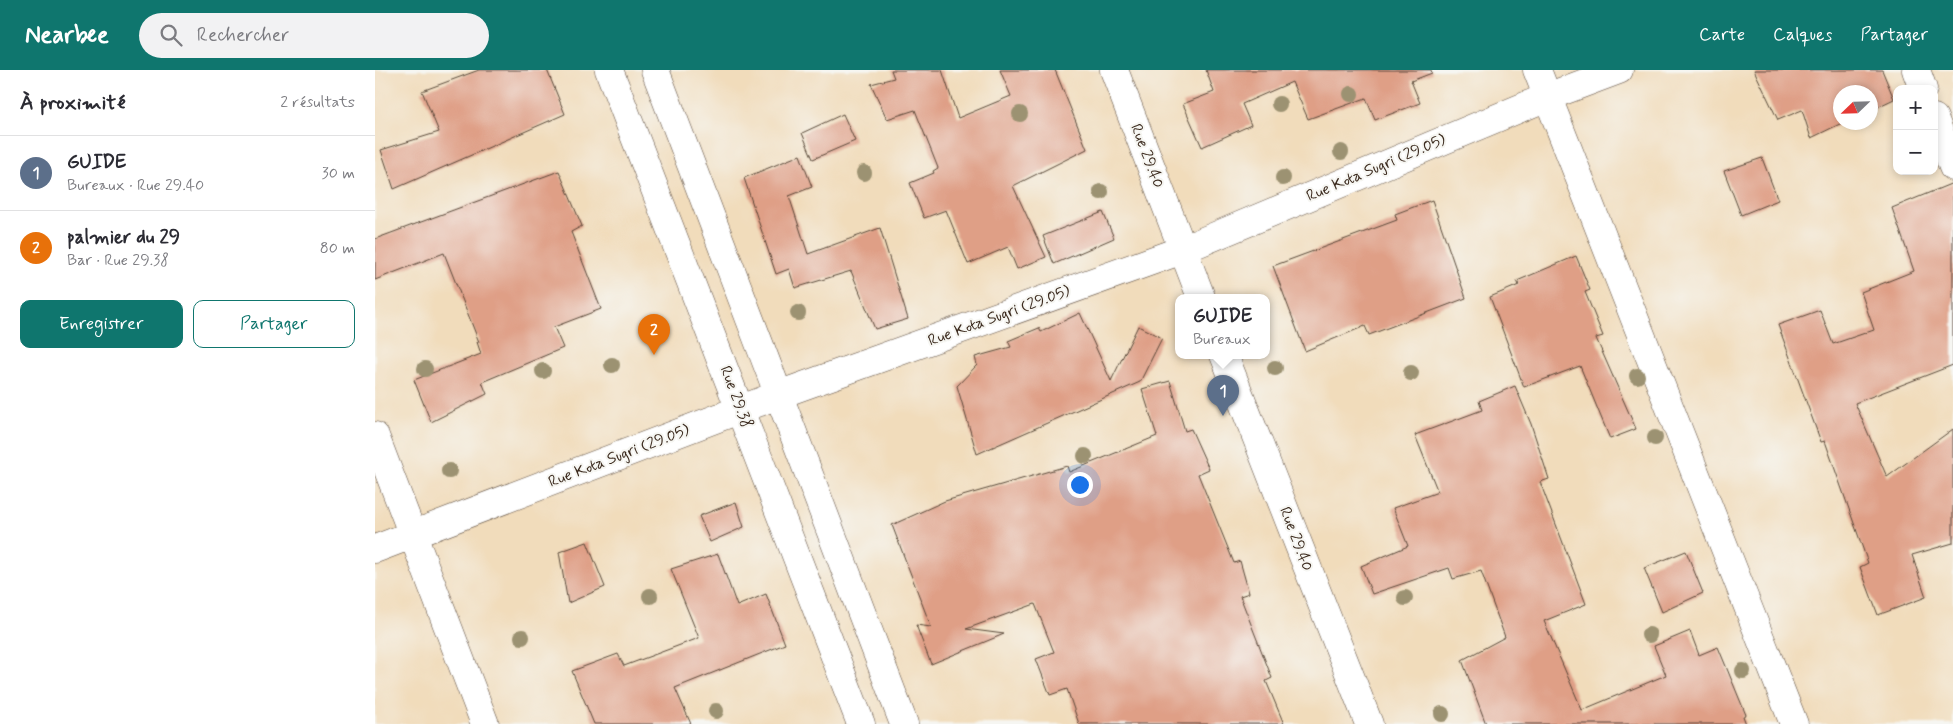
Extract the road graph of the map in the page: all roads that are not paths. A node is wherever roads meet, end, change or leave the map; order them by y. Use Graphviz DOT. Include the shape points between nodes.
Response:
graph roads {
  1 [pos="609,70"];
  2 [pos="655,70"];
  3 [pos="1114,70"];
  4 [pos="1537,70"];
  5 [pos="1619,70"];
  6 [pos="1916,70"];
  7 [pos="1922,85"];
  8 [pos="1547,97"];
  9 [pos="1938,128"];
  10 [pos="1953,167"];
  11 [pos="1182,250"];
  12 [pos="1200,294"];
  13 [pos="1226,359"];
  14 [pos="778,395"];
  15 [pos="741,409"];
  16 [pos="375,436"];
  17 [pos="413,536"];
  18 [pos="375,549"];
  19 [pos="485,724"];
  20 [pos="861,724"];
  21 [pos="904,724"];
  22 [pos="1369,724"];
  23 [pos="1794,724"];
  1 -- 15 [label="street, Rue 29.38"];
  2 -- 14 [label="street"];
  3 -- 11 [label="street, Rue 29.40"];
  4 -- 8 [label="street"];
  5 -- 8 [label="street, Rue Kota Sugri (29.05)"];
  6 -- 7 [label="street"];
  8 -- 11 [label="street, Rue Kota Sugri (29.05)"];
  8 -- 23 [label="street"];
  9 -- 10 [label="street"];
  11 -- 12 [label="street, Rue 29.40"];
  11 -- 14 [label="street, Rue Kota Sugri (29.05)"];
  13 -- 22 [label="street, Rue 29.40"];
  14 -- 15 [label="street, Rue Kota Sugri (29.05)"];
  14 -- 21 [label="street"];
  15 -- 17 [label="street, Rue Kota Sugri (29.05)"];
  15 -- 20 [label="street, Rue 29.38"];
  16 -- 17 [label="street"];
  17 -- 18 [label="street, Rue Kota Sugri (29.05)"];
  17 -- 19 [label="street"];
}
